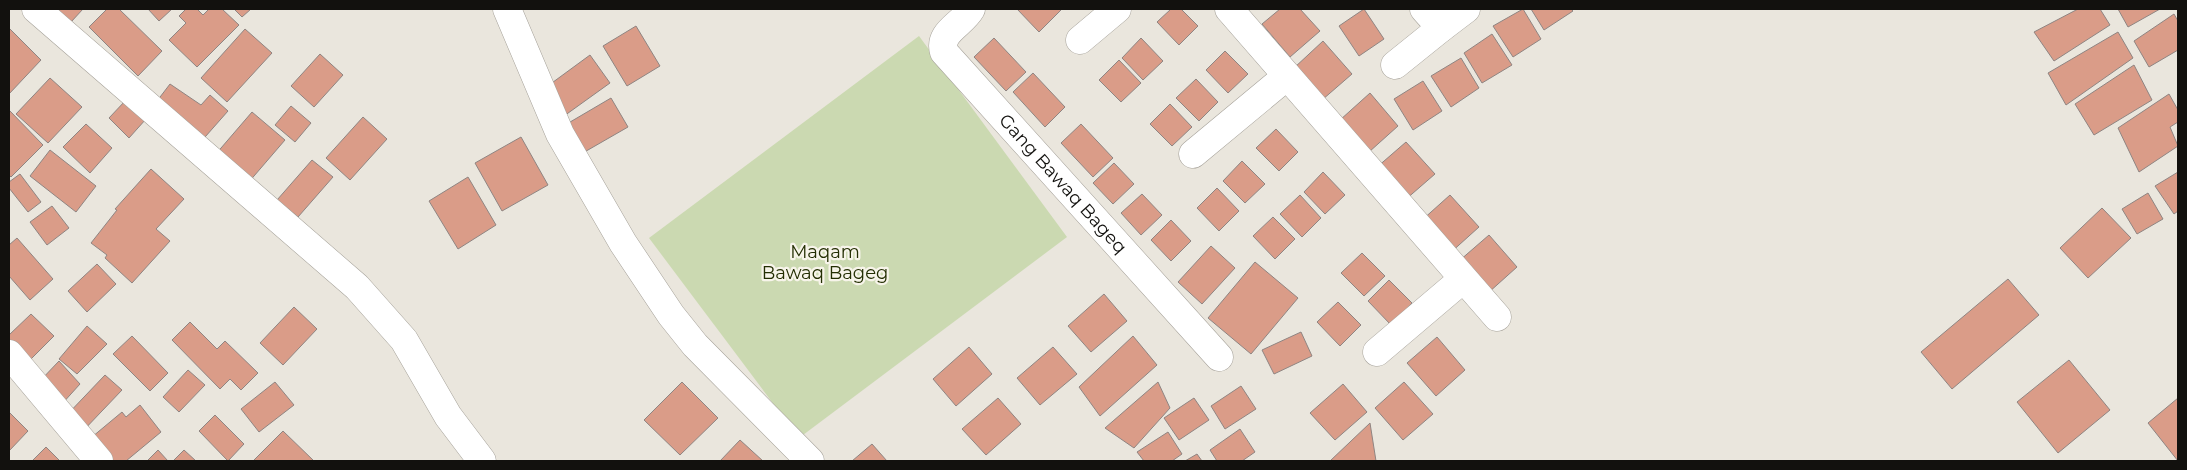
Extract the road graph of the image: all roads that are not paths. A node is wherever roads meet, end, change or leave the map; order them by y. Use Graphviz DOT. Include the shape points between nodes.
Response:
graph roads {
  1 [pos="36,9"];
  2 [pos="507,9"];
  3 [pos="971,9"];
  4 [pos="1117,9"];
  5 [pos="1229,9"];
  6 [pos="1466,9"];
  7 [pos="1432,18"];
  8 [pos="1080,40"];
  9 [pos="1395,64"];
  10 [pos="1287,76"];
  11 [pos="1193,154"];
  12 [pos="1464,279"];
  13 [pos="1497,316"];
  14 [pos="1377,352"];
  15 [pos="9,354"];
  16 [pos="1219,357"];
  17 [pos="99,461"];
  18 [pos="482,461"];
  19 [pos="810,461"];
  1 -- 18 [label="street" via="357,287 404,340 448,416"];
  2 -- 19 [label="street" via="560,134 623,243 665,306 695,344"];
  3 -- 16 [label="street, Gang Bawaq Bageq" via="966,18 944,36 944,52"];
  4 -- 8 [label="street"];
  5 -- 10 [label="street"];
  6 -- 7 [label="street"];
  7 -- 9 [label="street"];
  10 -- 11 [label="street"];
  10 -- 12 [label="street"];
  12 -- 13 [label="street"];
  12 -- 14 [label="street"];
  15 -- 17 [label="street"];
}
